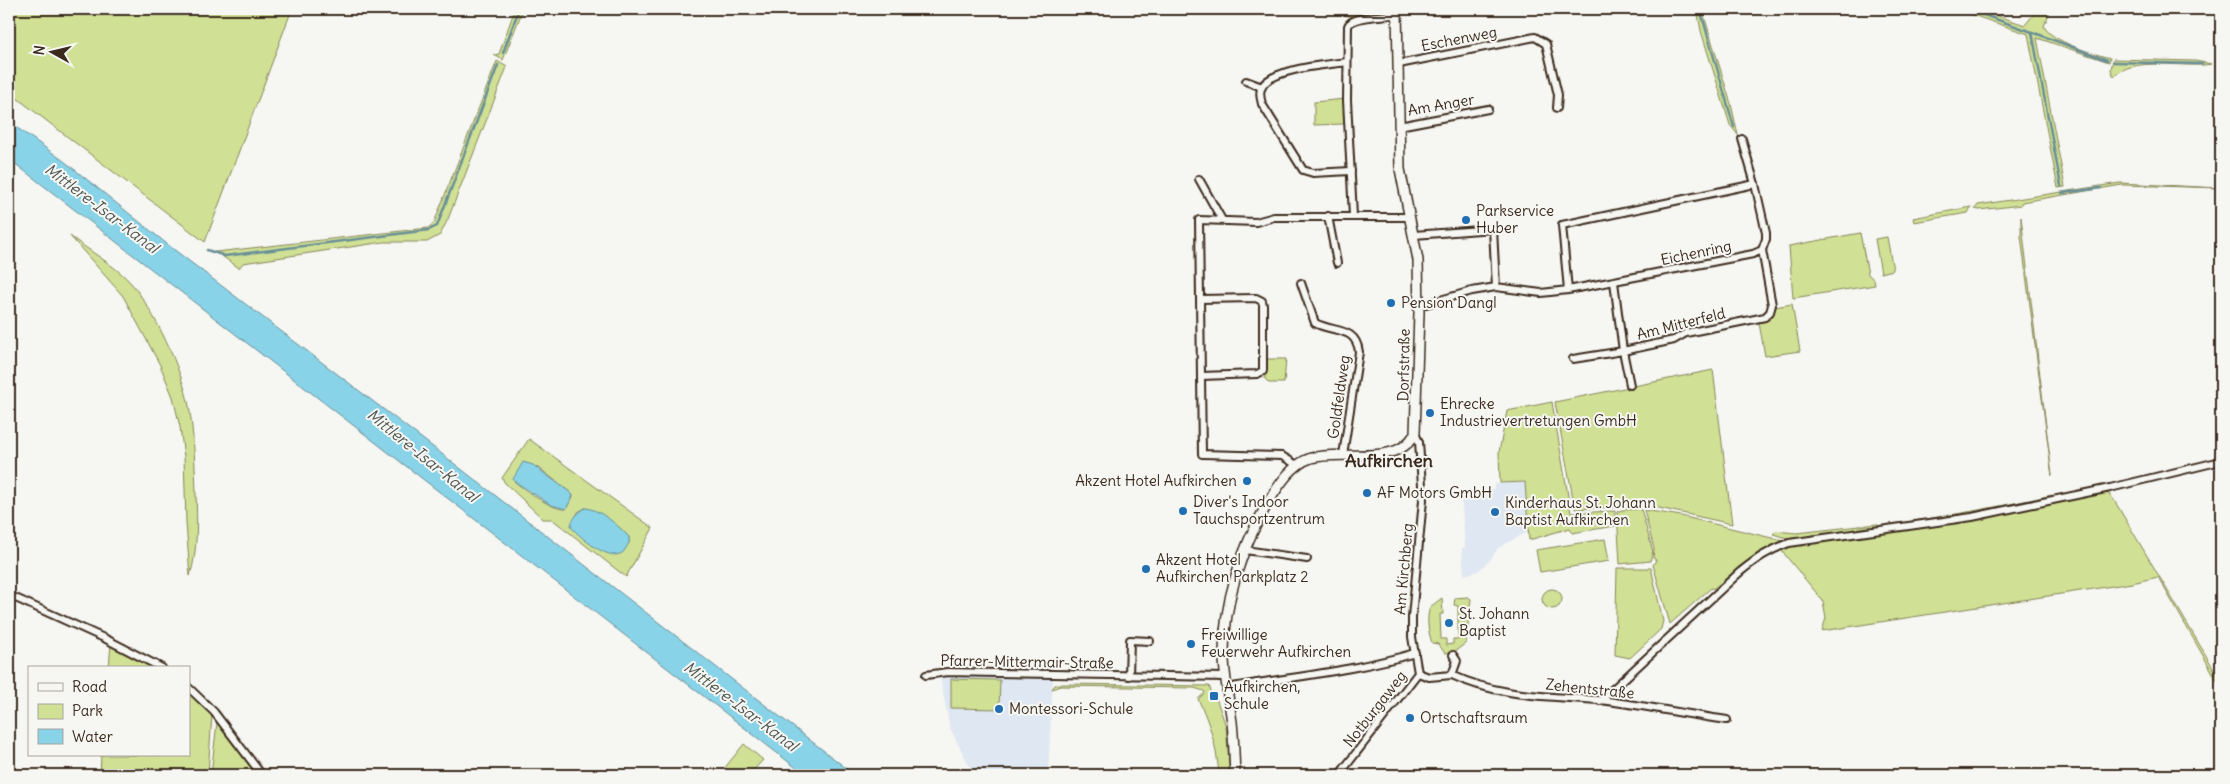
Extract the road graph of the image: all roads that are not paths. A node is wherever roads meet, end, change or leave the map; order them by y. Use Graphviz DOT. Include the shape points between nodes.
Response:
graph roads {
  1 [pos="1397,11"];
  2 [pos="1347,62"];
  3 [pos="1399,64"];
  4 [pos="1246,81"];
  5 [pos="1262,87"];
  6 [pos="1557,108"];
  7 [pos="1488,109"];
  8 [pos="1399,126"];
  9 [pos="1742,139"];
  10 [pos="1351,171"];
  11 [pos="1199,179"];
  12 [pos="1755,184"];
  13 [pos="1328,216"];
  14 [pos="1353,216"];
  15 [pos="1410,217"];
  16 [pos="1222,220"];
  17 [pos="1414,235"];
  18 [pos="1762,250"];
  19 [pos="1337,263"];
  20 [pos="1614,282"];
  21 [pos="1301,283"];
  22 [pos="1496,287"];
  23 [pos="1568,290"];
  24 [pos="1200,299"];
  25 [pos="1419,306"];
  26 [pos="1623,351"];
  27 [pos="1573,359"];
  28 [pos="1202,376"];
  29 [pos="1630,384"];
  30 [pos="1415,433"];
  31 [pos="1409,444"];
  32 [pos="1343,455"];
  33 [pos="1420,458"];
  34 [pos="2221,461"];
  35 [pos="1298,465"];
  36 [pos="1245,550"];
  37 [pos="1307,559"];
  38 [pos="9,595"];
  39 [pos="1150,640"];
  40 [pos="1415,653"];
  41 [pos="1453,655"];
  42 [pos="158,666"];
  43 [pos="1418,673"];
  44 [pos="926,675"];
  45 [pos="1452,675"];
  46 [pos="1129,676"];
  47 [pos="1226,677"];
  48 [pos="1227,688"];
  49 [pos="190,689"];
  50 [pos="1600,700"];
  51 [pos="1727,720"];
  52 [pos="262,775"];
  53 [pos="1235,775"];
  54 [pos="1339,775"];
  1 -- 2 [label="street" via="1349,22"];
  1 -- 3 [label="street, Dorfstraße"];
  2 -- 5 [label="street" via="1291,70 1271,78"];
  2 -- 10 [label="street"];
  3 -- 6 [label="street, Eschenweg" via="1535,37 1546,44 1558,95"];
  3 -- 8 [label="street, Dorfstraße"];
  4 -- 5 [label="street"];
  5 -- 10 [label="street" via="1262,104 1303,170 1313,174"];
  7 -- 8 [label="street, Am Anger"];
  8 -- 15 [label="street, Dorfstraße" via="1400,169"];
  9 -- 12 [label="street"];
  10 -- 14 [label="street"];
  11 -- 16 [label="street"];
  12 -- 18 [label="street" via="1766,233"];
  12 -- 23 [label="street" via="1562,225"];
  13 -- 14 [label="street"];
  13 -- 16 [label="street" via="1274,217 1256,222"];
  13 -- 19 [label="street"];
  14 -- 15 [label="street"];
  15 -- 17 [label="street, Dorfstraße"];
  16 -- 24 [label="street" via="1199,220"];
  17 -- 22 [label="street" via="1493,229"];
  17 -- 25 [label="street, Dorfstraße"];
  18 -- 20 [label="street, Eichenring"];
  18 -- 26 [label="street, Am Mitterfeld" via="1772,305 1765,317 1686,332 1674,340"];
  20 -- 23 [label="street, Eichenring"];
  20 -- 26 [label="street, Am Mitterfeld"];
  21 -- 32 [label="street, Goldfeldweg" via="1315,323 1352,335 1358,344"];
  22 -- 23 [label="street, Eichenring" via="1541,293"];
  22 -- 25 [label="street, Eichenring"];
  24 -- 28 [label="street"];
  24 -- 28 [label="street" via="1256,298 1263,305 1263,372"];
  25 -- 30 [label="street, Dorfstraße"];
  26 -- 27 [label="street, Am Mitterfeld"];
  26 -- 29 [label="street, Am Mitterfeld"];
  28 -- 35 [label="street" via="1202,454 1282,456"];
  30 -- 31 [label="street, Dorfstraße"];
  30 -- 33 [label="street, Am Kirchberg"];
  31 -- 32 [label="street" via="1391,453"];
  31 -- 33 [label="street"];
  32 -- 35 [label="street" via="1309,458"];
  33 -- 40 [label="street, Am Kirchberg" via="1423,500 1412,617"];
  34 -- 50 [label="street" via="1972,517 1789,543 1759,556"];
  35 -- 36 [label="street" via="1274,494"];
  36 -- 37 [label="street"];
  36 -- 47 [label="street" via="1228,605"];
  38 -- 42 [label="street"];
  39 -- 46 [label="street, Pfarrer-Mittermair-Straße" via="1130,640"];
  40 -- 43 [label="street, Notburgaweg"];
  40 -- 48 [label="street" via="1356,669"];
  41 -- 45 [label="street" via="1457,661"];
  43 -- 45 [label="street" via="1429,677"];
  43 -- 54 [label="street, Notburgaweg"];
  44 -- 46 [label="street, Pfarrer-Mittermair-Straße" via="947,672"];
  45 -- 50 [label="street, Zehentstraße" via="1478,686 1537,696"];
  46 -- 47 [label="street, Pfarrer-Mittermair-Straße"];
  47 -- 48 [label="street"];
  48 -- 53 [label="street"];
  49 -- 52 [label="street" via="220,719"];
  50 -- 51 [label="street, Zehentstraße"];
}
